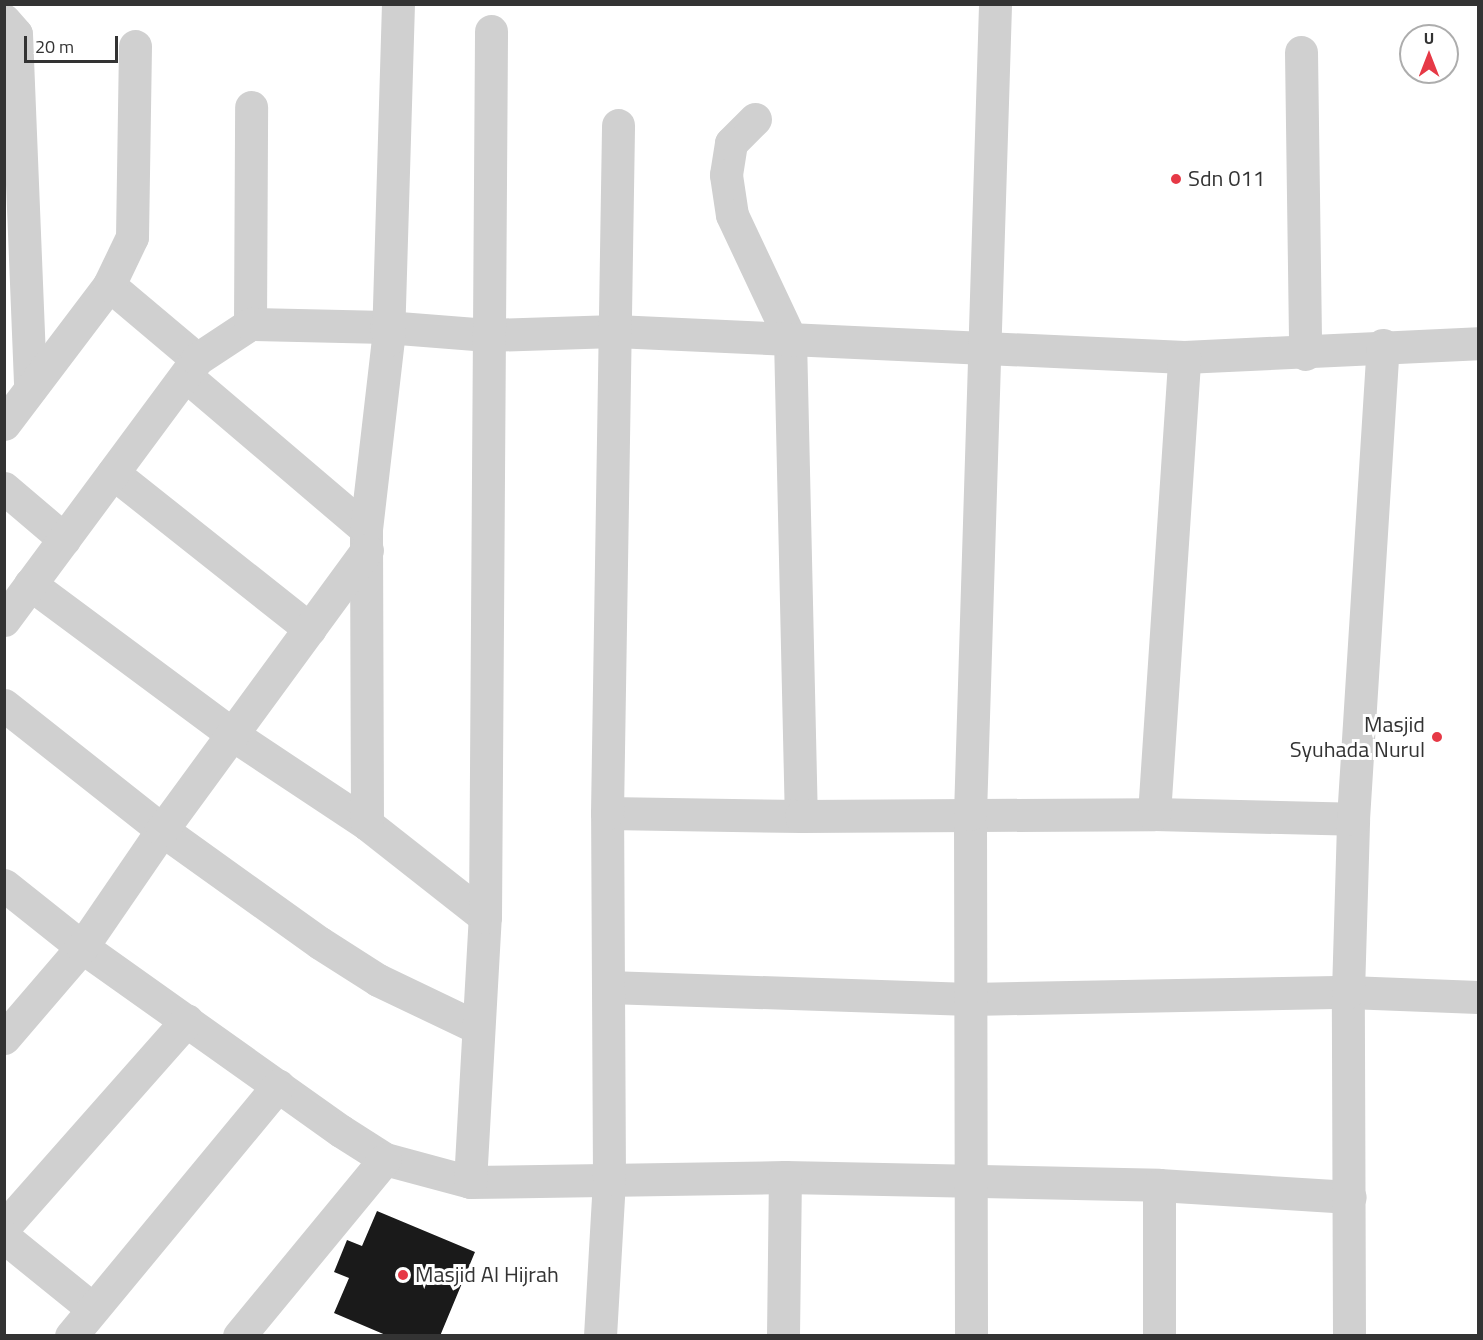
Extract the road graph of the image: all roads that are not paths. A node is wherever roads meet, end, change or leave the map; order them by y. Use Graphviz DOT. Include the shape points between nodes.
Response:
graph roads {
  1 [pos="995,4"];
  2 [pos="398,5"];
  3 [pos="4,20"];
  4 [pos="491,31"];
  5 [pos="135,46"];
  6 [pos="1300,52"];
  7 [pos="251,107"];
  8 [pos="755,119"];
  9 [pos="618,125"];
  10 [pos="109,285"];
  11 [pos="250,324"];
  12 [pos="386,327"];
  13 [pos="615,332"];
  14 [pos="488,335"];
  15 [pos="790,338"];
  16 [pos="1479,343"];
  17 [pos="1383,345"];
  18 [pos="982,350"];
  19 [pos="1305,354"];
  20 [pos="1184,357"];
  21 [pos="191,368"];
  22 [pos="30,389"];
  23 [pos="4,424"];
  24 [pos="112,474"];
  25 [pos="4,488"];
  26 [pos="64,539"];
  27 [pos="366,539"];
  28 [pos="30,584"];
  29 [pos="4,620"];
  30 [pos="310,629"];
  31 [pos="4,705"];
  32 [pos="233,735"];
  33 [pos="607,813"];
  34 [pos="970,814"];
  35 [pos="1154,814"];
  36 [pos="801,816"];
  37 [pos="1353,819"];
  38 [pos="367,824"];
  39 [pos="162,830"];
  40 [pos="4,885"];
  41 [pos="485,917"];
  42 [pos="82,947"];
  43 [pos="608,987"];
  44 [pos="1348,992"];
  45 [pos="1479,997"];
  46 [pos="970,999"];
  47 [pos="187,1020"];
  48 [pos="478,1028"];
  49 [pos="4,1038"];
  50 [pos="278,1086"];
  51 [pos="385,1159"];
  52 [pos="785,1177"];
  53 [pos="609,1179"];
  54 [pos="470,1182"];
  55 [pos="969,1182"];
  56 [pos="1159,1185"];
  57 [pos="1350,1197"];
  58 [pos="4,1227"];
  59 [pos="4,1237"];
  60 [pos="93,1309"];
  61 [pos="71,1335"];
  62 [pos="239,1335"];
  63 [pos="600,1335"];
  64 [pos="783,1335"];
  65 [pos="971,1335"];
  66 [pos="1159,1335"];
  67 [pos="1349,1335"];
  1 -- 18 [label="street"];
  2 -- 12 [label="street"];
  3 -- 22 [label="street" via="16,34"];
  4 -- 14 [label="street"];
  5 -- 10 [label="street" via="132,237"];
  6 -- 19 [label="street"];
  7 -- 11 [label="street"];
  8 -- 15 [label="street" via="731,143 726,175 732,215"];
  9 -- 13 [label="street"];
  10 -- 21 [label="street"];
  10 -- 22 [label="street"];
  11 -- 12 [label="street"];
  11 -- 21 [label="street"];
  12 -- 14 [label="street"];
  12 -- 27 [label="street" via="388,340"];
  13 -- 14 [label="street"];
  13 -- 15 [label="street"];
  13 -- 33 [label="street"];
  14 -- 41 [label="street"];
  15 -- 18 [label="street"];
  15 -- 36 [label="street"];
  16 -- 17 [label="street"];
  17 -- 19 [label="street"];
  17 -- 37 [label="street"];
  18 -- 20 [label="street"];
  18 -- 34 [label="street"];
  19 -- 20 [label="street"];
  20 -- 35 [label="street"];
  21 -- 24 [label="street"];
  21 -- 27 [label="street"];
  22 -- 23 [label="street"];
  24 -- 26 [label="street"];
  24 -- 30 [label="street"];
  25 -- 26 [label="street"];
  26 -- 28 [label="street"];
  27 -- 30 [label="street"];
  27 -- 38 [label="street"];
  28 -- 29 [label="street"];
  28 -- 32 [label="street"];
  30 -- 32 [label="street"];
  31 -- 39 [label="street"];
  32 -- 38 [label="street"];
  32 -- 39 [label="street"];
  33 -- 36 [label="street"];
  33 -- 43 [label="street"];
  34 -- 35 [label="street"];
  34 -- 36 [label="street"];
  34 -- 46 [label="street"];
  35 -- 37 [label="street"];
  37 -- 44 [label="street"];
  38 -- 41 [label="street"];
  39 -- 42 [label="street"];
  39 -- 48 [label="street" via="368,974"];
  40 -- 42 [label="street"];
  41 -- 48 [label="street"];
  42 -- 47 [label="street"];
  42 -- 49 [label="street"];
  43 -- 46 [label="street"];
  43 -- 53 [label="street"];
  44 -- 45 [label="street"];
  44 -- 46 [label="street"];
  44 -- 57 [label="street"];
  46 -- 55 [label="street"];
  47 -- 50 [label="street"];
  47 -- 58 [label="street"];
  48 -- 54 [label="street"];
  50 -- 51 [label="street"];
  50 -- 60 [label="street"];
  51 -- 54 [label="street"];
  51 -- 62 [label="street"];
  52 -- 53 [label="street"];
  52 -- 55 [label="street"];
  52 -- 64 [label="street"];
  53 -- 54 [label="street"];
  53 -- 63 [label="street"];
  55 -- 56 [label="street"];
  55 -- 65 [label="street"];
  56 -- 57 [label="street"];
  56 -- 66 [label="street"];
  57 -- 67 [label="street"];
  59 -- 60 [label="street"];
  60 -- 61 [label="street"];
}
